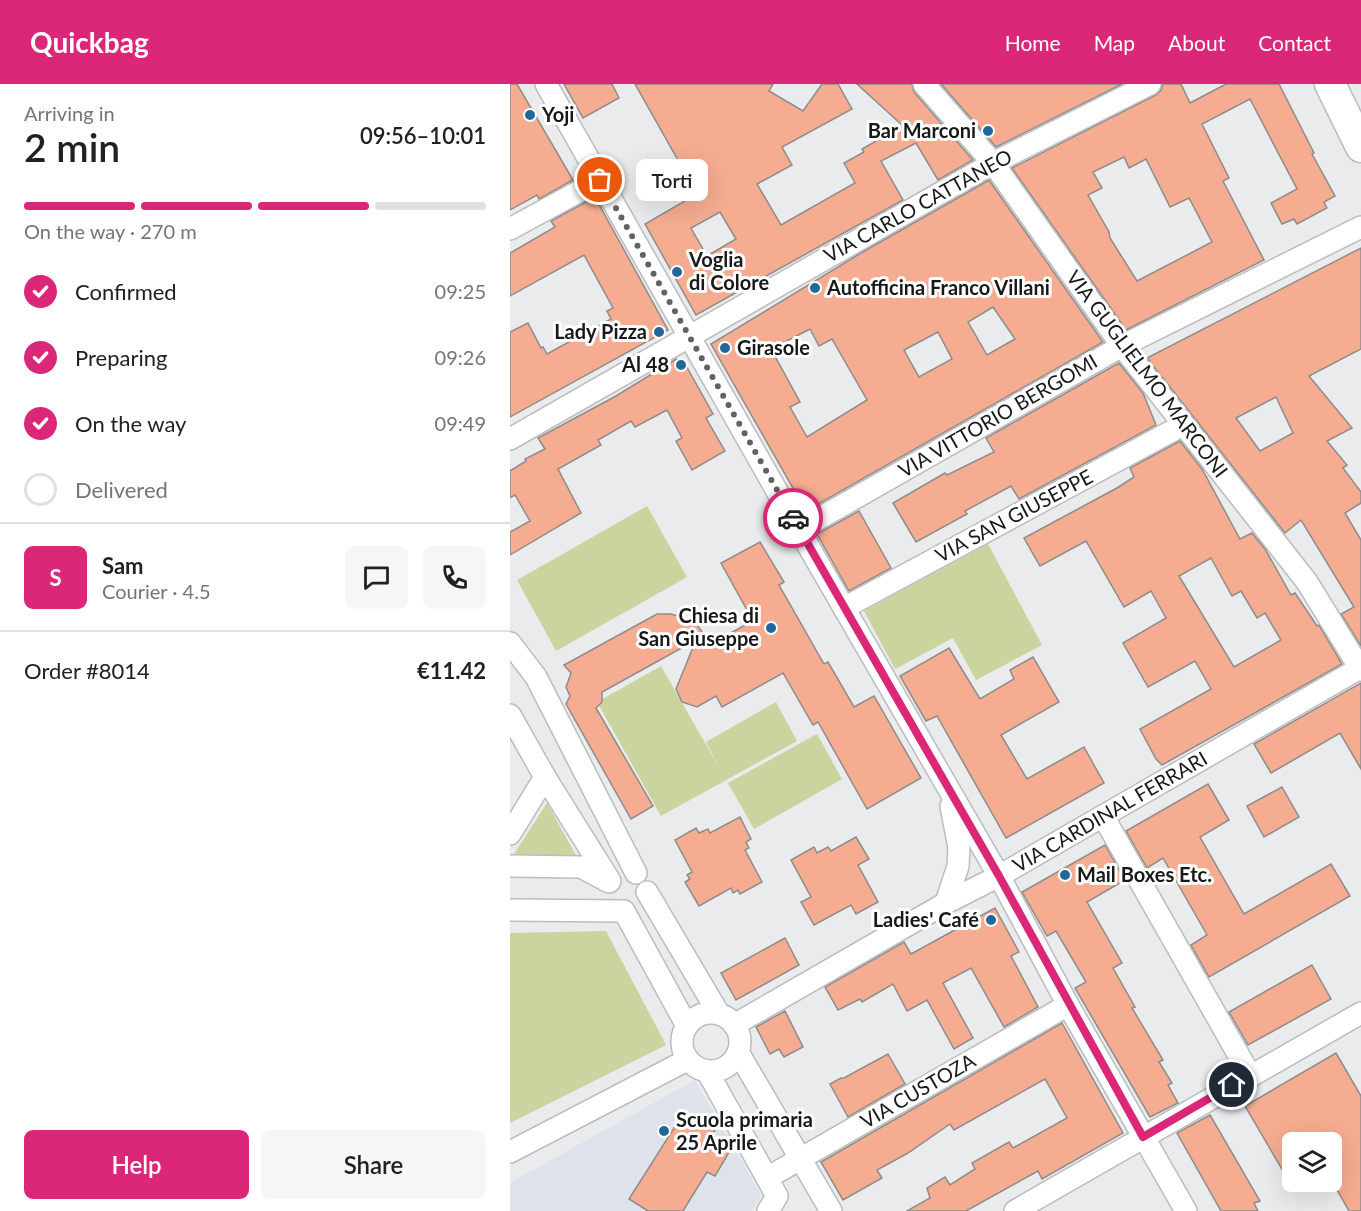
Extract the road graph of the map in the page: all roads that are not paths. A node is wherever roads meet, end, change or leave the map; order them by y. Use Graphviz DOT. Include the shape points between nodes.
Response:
graph roads {
  1 [pos="546,84"];
  2 [pos="924,84"];
  3 [pos="1150,84"];
  4 [pos="1344,100"];
  5 [pos="1361,147"];
  6 [pos="993,162"];
  7 [pos="600,180"];
  8 [pos="1361,227"];
  9 [pos="510,229"];
  10 [pos="689,335"];
  11 [pos="1122,346"];
  12 [pos="1183,425"];
  13 [pos="510,439"];
  14 [pos="799,530"];
  15 [pos="844,608"];
  16 [pos="510,643"];
  17 [pos="1360,669"];
  18 [pos="510,715"];
  19 [pos="545,777"];
  20 [pos="947,788"];
  21 [pos="1103,816"];
  22 [pos="510,834"];
  23 [pos="510,866"];
  24 [pos="636,873"];
  25 [pos="999,876"];
  26 [pos="610,882"];
  27 [pos="647,892"];
  28 [pos="946,903"];
  29 [pos="510,910"];
  30 [pos="624,911"];
  31 [pos="1068,1005"];
  32 [pos="1361,1013"];
  33 [pos="727,1020"];
  34 [pos="687,1026"];
  35 [pos="738,1052"];
  36 [pos="687,1060"];
  37 [pos="707,1071"];
  38 [pos="1251,1075"];
  39 [pos="1143,1137"];
  40 [pos="510,1152"];
  41 [pos="800,1159"];
  42 [pos="771,1195"];
  43 [pos="826,1208"];
  44 [pos="1015,1211"];
  45 [pos="1186,1211"];
  1 -- 7 [label="street"];
  2 -- 6 [label="street, VIA GUGLIELMO MARCONI"];
  3 -- 6 [label="street, VIA CARLO CATTANEO"];
  4 -- 5 [label="main road"];
  6 -- 10 [label="street, VIA CARLO CATTANEO"];
  6 -- 11 [label="street, VIA GUGLIELMO MARCONI"];
  7 -- 9 [label="street"];
  7 -- 10 [label="street"];
  8 -- 11 [label="street, VIA VITTORIO BERGOMI"];
  10 -- 13 [label="street, VIA CARLO CATTANEO"];
  10 -- 14 [label="street"];
  11 -- 12 [label="street, VIA GUGLIELMO MARCONI"];
  11 -- 14 [label="street, VIA VITTORIO BERGOMI"];
  12 -- 15 [label="street, VIA SAN GIUSEPPE"];
  12 -- 17 [label="street, VIA GUGLIELMO MARCONI" via="1307,582"];
  14 -- 15 [label="street"];
  15 -- 20 [label="street"];
  16 -- 24 [label="street" via="536,677"];
  17 -- 21 [label="street, VIA CARDINAL FERRARI"];
  18 -- 19 [label="street"];
  19 -- 22 [label="street"];
  19 -- 26 [label="street"];
  20 -- 25 [label="street"];
  20 -- 28 [label="street" via="960,848"];
  21 -- 25 [label="street, VIA CARDINAL FERRARI"];
  21 -- 38 [label="street"];
  23 -- 26 [label="street" via="581,867"];
  24 -- 26 [label="street" via="621,872"];
  24 -- 27 [label="street" via="645,881"];
  25 -- 28 [label="street, VIA CARDINAL FERRARI"];
  25 -- 31 [label="street"];
  26 -- 30 [label="street" via="609,900"];
  27 -- 30 [label="street" via="640,907"];
  27 -- 33 [label="street"];
  28 -- 33 [label="street, VIA CARDINAL FERRARI"];
  29 -- 30 [label="street"];
  30 -- 34 [label="street"];
  31 -- 39 [label="street"];
  31 -- 41 [label="street, VIA CUSTOZA"];
  32 -- 38 [label="street"];
  33 -- 34 [label="street" via="701,1015"];
  33 -- 35 [label="street" via="738,1033"];
  34 -- 36 [label="street" via="681,1043"];
  35 -- 37 [label="street" via="726,1067"];
  35 -- 41 [label="street"];
  36 -- 37 [label="street"];
  36 -- 40 [label="street"];
  37 -- 42 [label="street"];
  38 -- 39 [label="street"];
  39 -- 44 [label="street"];
  39 -- 45 [label="street"];
  41 -- 42 [label="street, VIA CUSTOZA"];
  41 -- 43 [label="street"];
}
